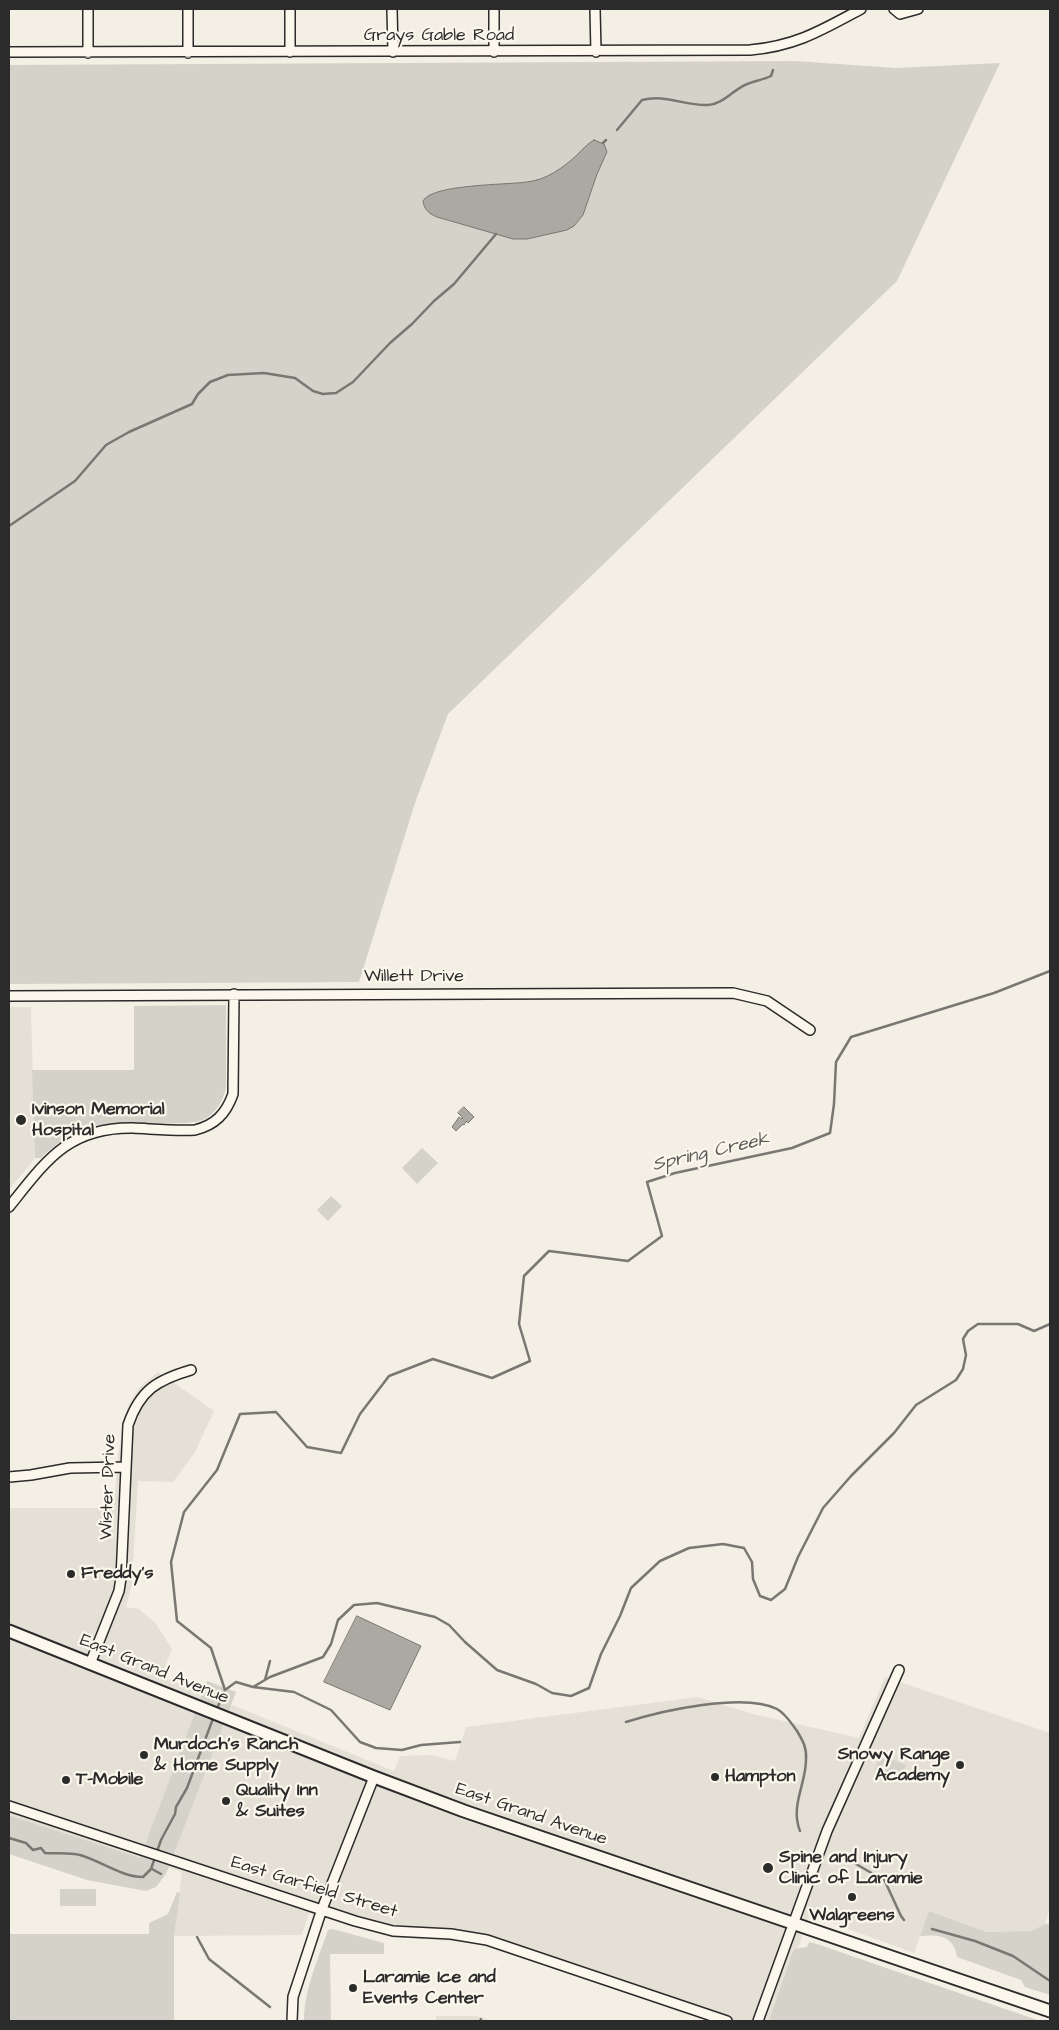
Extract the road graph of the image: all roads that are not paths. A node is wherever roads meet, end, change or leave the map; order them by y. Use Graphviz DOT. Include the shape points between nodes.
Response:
graph roads {
  1 [pos="88,9"];
  2 [pos="188,9"];
  3 [pos="290,9"];
  4 [pos="392,9"];
  5 [pos="494,9"];
  6 [pos="596,9"];
  7 [pos="859,9"];
  8 [pos="894,9"];
  9 [pos="918,9"];
  10 [pos="9,52"];
  11 [pos="290,52"];
  12 [pos="392,52"];
  13 [pos="494,52"];
  14 [pos="596,52"];
  15 [pos="88,53"];
  16 [pos="188,53"];
  17 [pos="234,994"];
  18 [pos="9,996"];
  19 [pos="810,1030"];
  20 [pos="9,1207"];
  21 [pos="191,1370"];
  22 [pos="125,1467"];
  23 [pos="9,1476"];
  24 [pos="9,1631"];
  25 [pos="90,1664"];
  26 [pos="899,1670"];
  27 [pos="374,1777"];
  28 [pos="9,1806"];
  29 [pos="322,1909"];
  30 [pos="793,1923"];
  31 [pos="1050,2011"];
  32 [pos="292,2021"];
  33 [pos="727,2021"];
  34 [pos="758,2021"];
  1 -- 15 [label="street"];
  2 -- 16 [label="street"];
  3 -- 11 [label="street"];
  4 -- 12 [label="street"];
  5 -- 13 [label="street"];
  6 -- 14 [label="street"];
  7 -- 14 [label="street, Grays Gable Road" via="801,40 768,49"];
  8 -- 9 [label="street" via="900,14"];
  10 -- 15 [label="street, Grays Gable Road"];
  11 -- 12 [label="street, Grays Gable Road"];
  11 -- 16 [label="street, Grays Gable Road"];
  12 -- 13 [label="street, Grays Gable Road"];
  13 -- 14 [label="street, Grays Gable Road"];
  15 -- 16 [label="street, Grays Gable Road"];
  17 -- 18 [label="street, Willett Drive"];
  17 -- 19 [label="street, Willett Drive" via="733,993 767,1001"];
  17 -- 20 [label="street" via="233,1094 230,1104 216,1121 195,1130 116,1128 80,1137 55,1153"];
  21 -- 22 [label="street, Wister Drive" via="162,1379 142,1396 128,1425"];
  22 -- 23 [label="street" via="70,1468"];
  22 -- 25 [label="street, Wister Drive" via="119,1591"];
  24 -- 25 [label="main road, East Grand Avenue"];
  25 -- 27 [label="main road, East Grand Avenue"];
  26 -- 30 [label="street" via="827,1831"];
  27 -- 29 [label="street"];
  27 -- 30 [label="main road, East Grand Avenue" via="507,1826"];
  28 -- 29 [label="street, East Garfield Street"];
  29 -- 32 [label="street" via="293,1997"];
  29 -- 33 [label="street, East Garfield Street" via="393,1931 451,1934 487,1940"];
  30 -- 31 [label="main road, East Grand Avenue"];
  30 -- 34 [label="street"];
}
